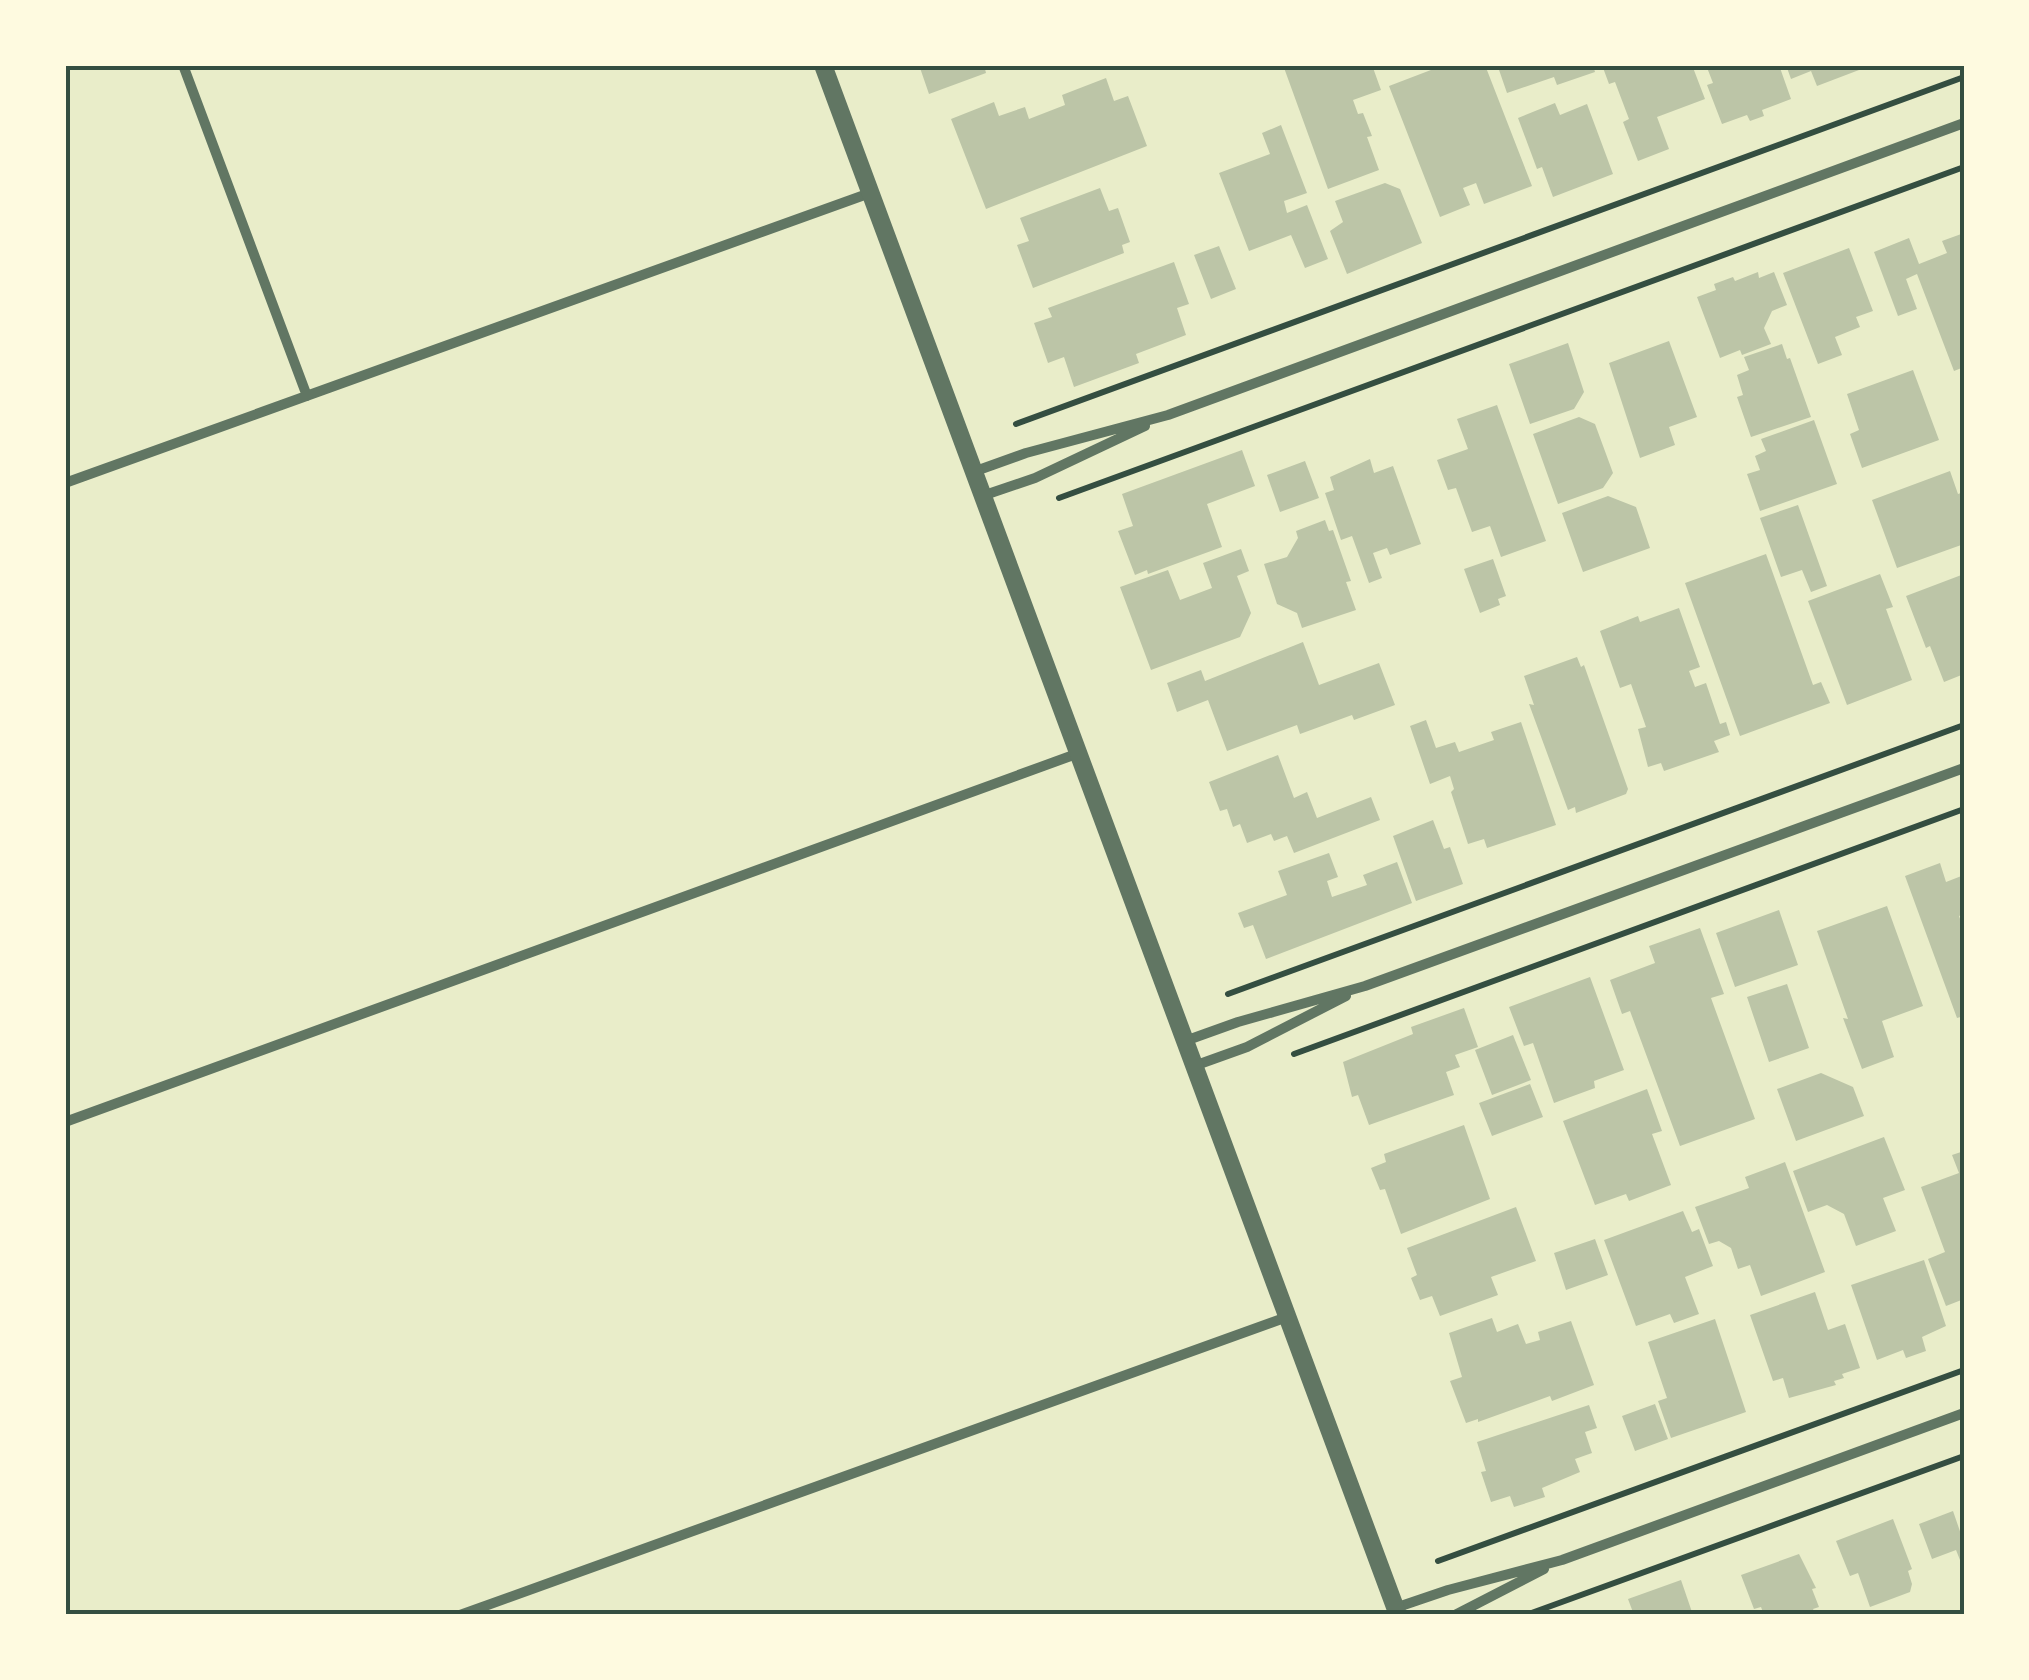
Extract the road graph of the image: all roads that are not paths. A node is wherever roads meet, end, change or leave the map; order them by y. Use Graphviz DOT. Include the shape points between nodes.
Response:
graph roads {
  1 [pos="183,65"];
  2 [pos="823,65"];
  3 [pos="1964,123"];
  4 [pos="870,192"];
  5 [pos="307,396"];
  6 [pos="1168,415"];
  7 [pos="973,472"];
  8 [pos="65,483"];
  9 [pos="982,496"];
  10 [pos="1079,754"];
  11 [pos="1964,768"];
  12 [pos="1365,986"];
  13 [pos="1186,1041"];
  14 [pos="1194,1066"];
  15 [pos="65,1122"];
  16 [pos="1287,1317"];
  17 [pos="1964,1413"];
  18 [pos="1562,1560"];
  19 [pos="1397,1611"];
  20 [pos="460,1615"];
  21 [pos="1456,1615"];
  1 -- 5 [label="street"];
  2 -- 4 [label="street"];
  3 -- 6 [label="street"];
  4 -- 5 [label="street"];
  4 -- 7 [label="street"];
  5 -- 8 [label="street"];
  6 -- 7 [label="street"];
  6 -- 9 [label="street"];
  7 -- 9 [label="street"];
  9 -- 10 [label="street"];
  10 -- 13 [label="street"];
  10 -- 15 [label="street"];
  11 -- 12 [label="street"];
  12 -- 13 [label="street"];
  12 -- 14 [label="street" via="1248,1047"];
  13 -- 14 [label="street"];
  14 -- 16 [label="street"];
  16 -- 19 [label="street"];
  16 -- 20 [label="street"];
  17 -- 18 [label="street"];
  18 -- 19 [label="street" via="1448,1590"];
  18 -- 21 [label="street"];
}
